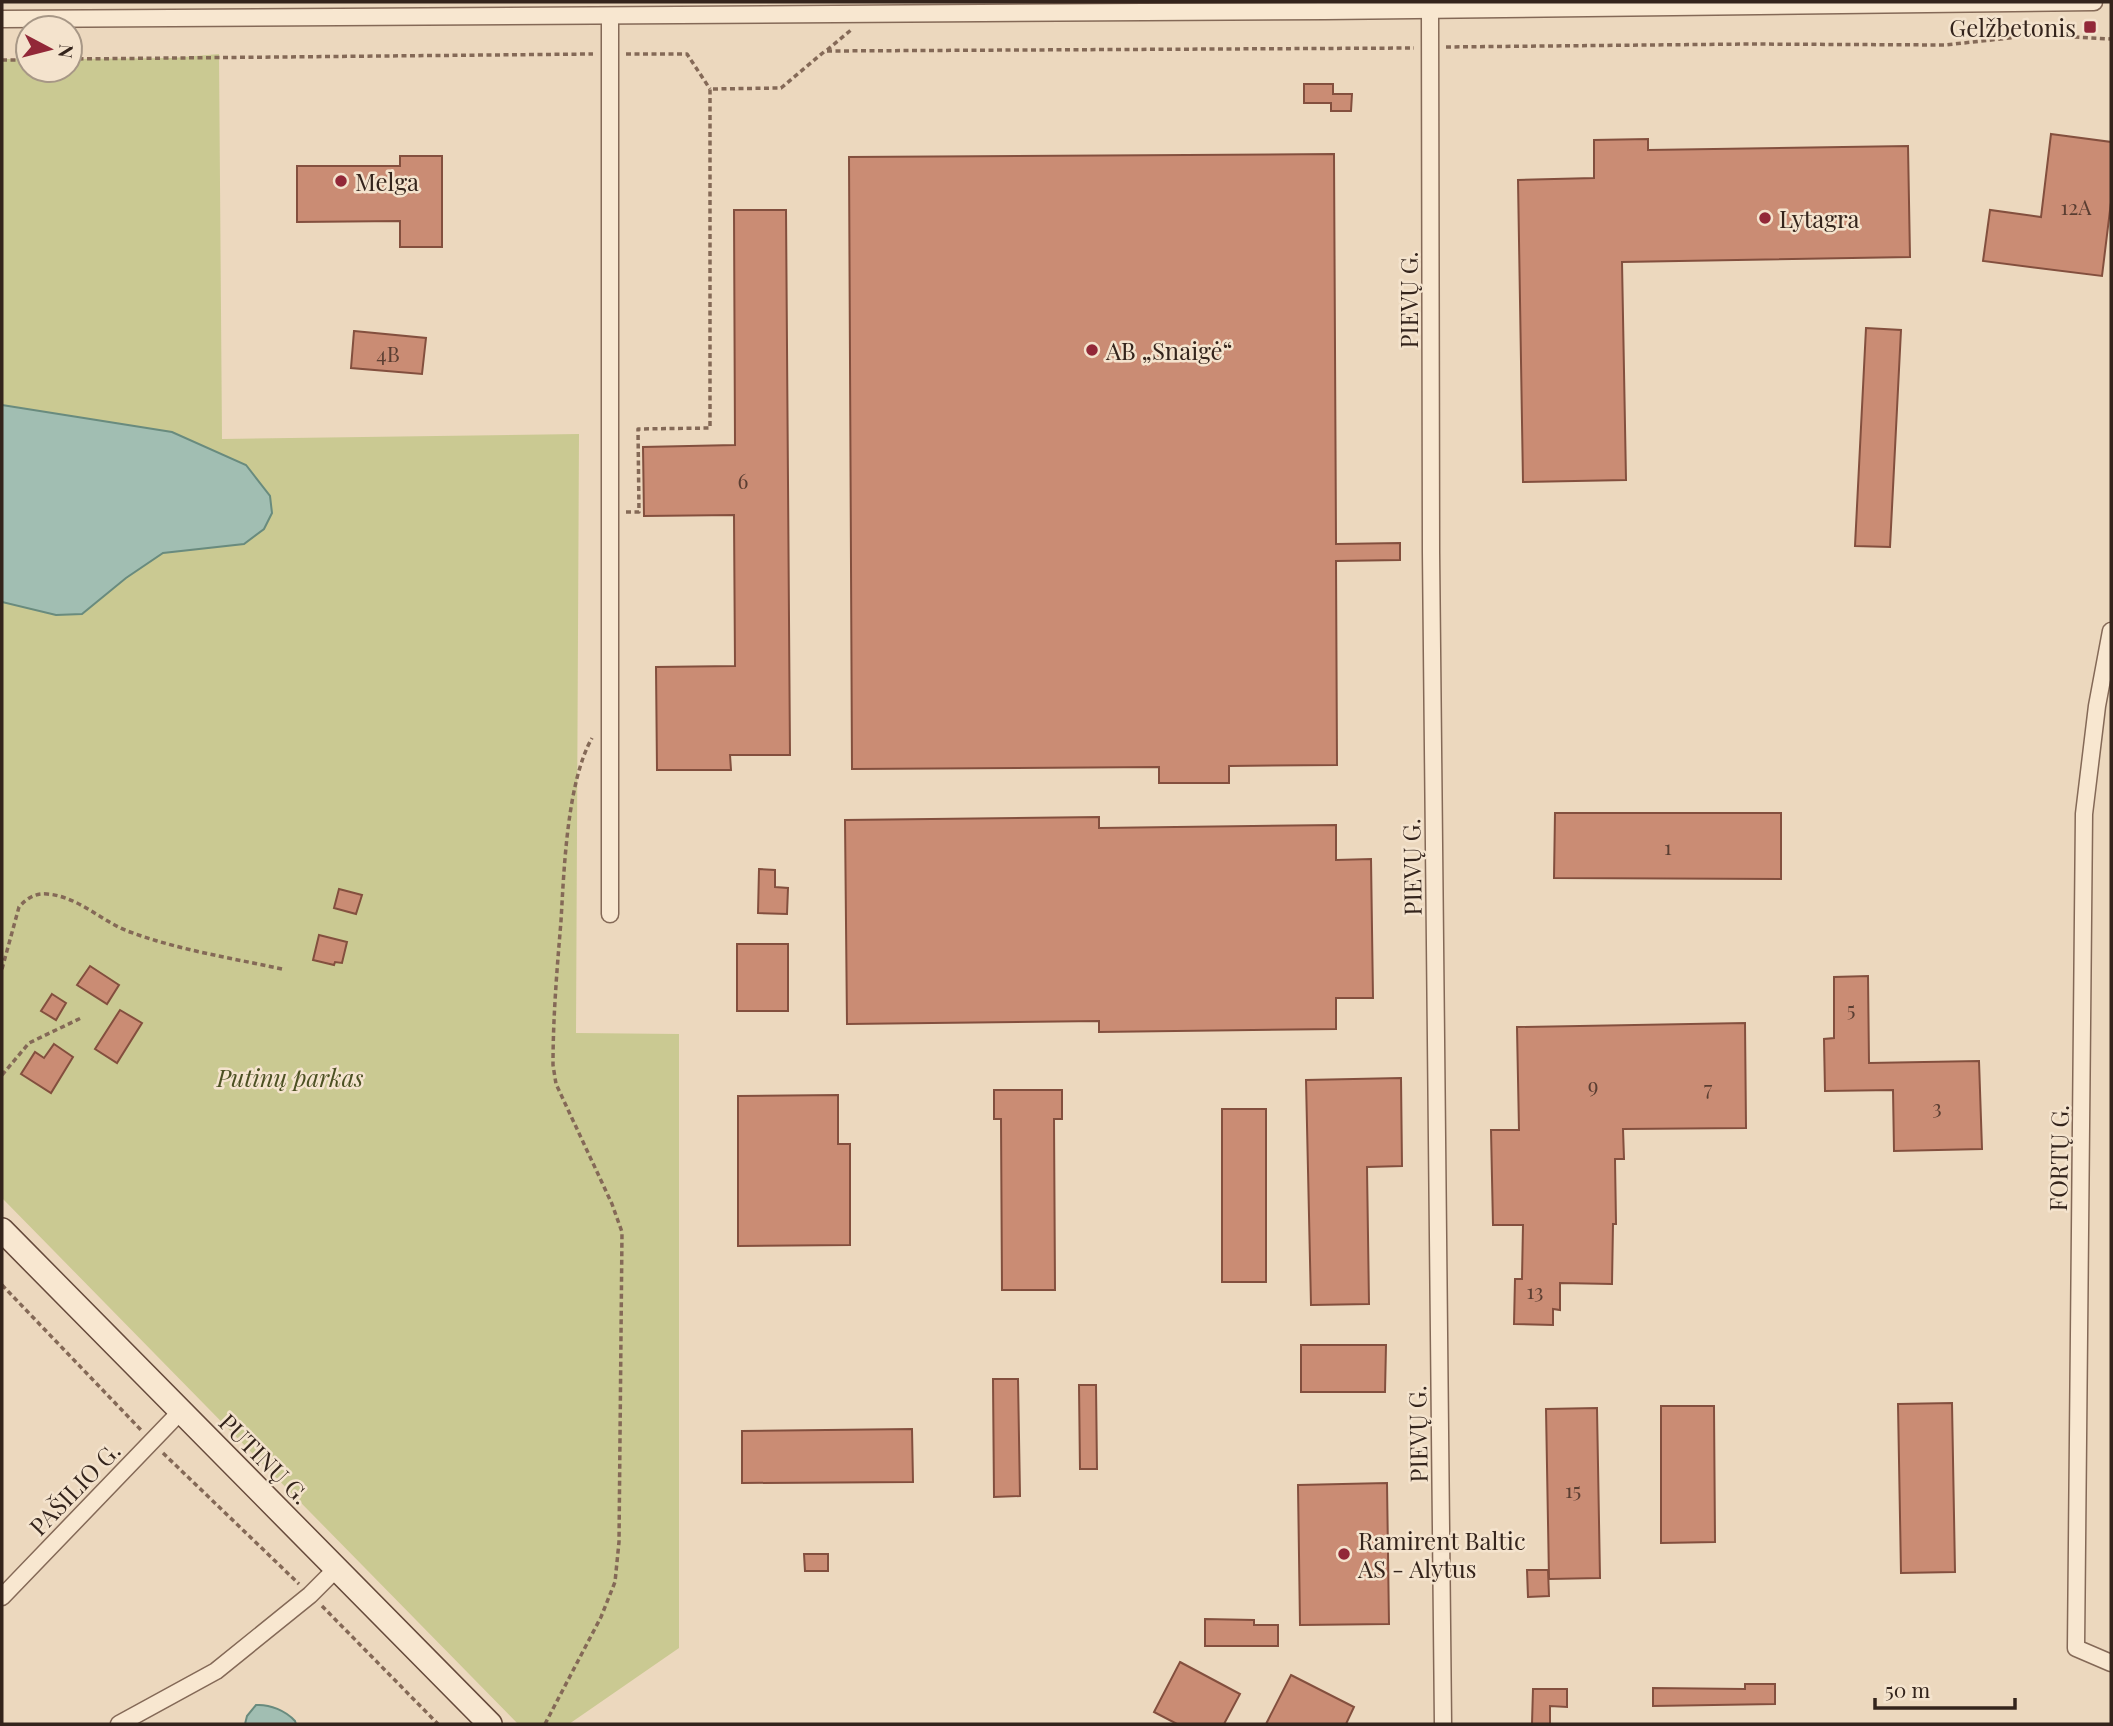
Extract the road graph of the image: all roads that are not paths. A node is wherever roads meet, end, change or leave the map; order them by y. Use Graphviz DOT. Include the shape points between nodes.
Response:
graph roads {
  1 [pos="2094,2"];
  2 [pos="2009,3"];
  3 [pos="1325,6"];
  4 [pos="818,8"];
  5 [pos="1430,10"];
  6 [pos="610,16"];
  7 [pos="2,19"];
  8 [pos="2111,631"];
  9 [pos="610,914"];
  10 [pos="2,1230"];
  11 [pos="181,1411"];
  12 [pos="337,1568"];
  13 [pos="2,1597"];
  14 [pos="2111,1663"];
  15 [pos="119,1724"];
  16 [pos="490,1724"];
  17 [pos="1443,1724"];
  1 -- 2 [label="street"];
  2 -- 5 [label="street"];
  3 -- 4 [label="street"];
  3 -- 5 [label="street"];
  4 -- 6 [label="street"];
  5 -- 17 [label="street, PIEVŲ G." via="1430,552"];
  6 -- 7 [label="street"];
  6 -- 9 [label="street"];
  8 -- 14 [label="street, FORTŲ G." via="2096,706 2084,814 2076,1648"];
  10 -- 11 [label="main road, PUTINŲ G."];
  11 -- 12 [label="main road, PUTINŲ G."];
  11 -- 13 [label="street, PAŠILIO G."];
  12 -- 15 [label="street" via="216,1671"];
  12 -- 16 [label="main road, PUTINŲ G."];
}
